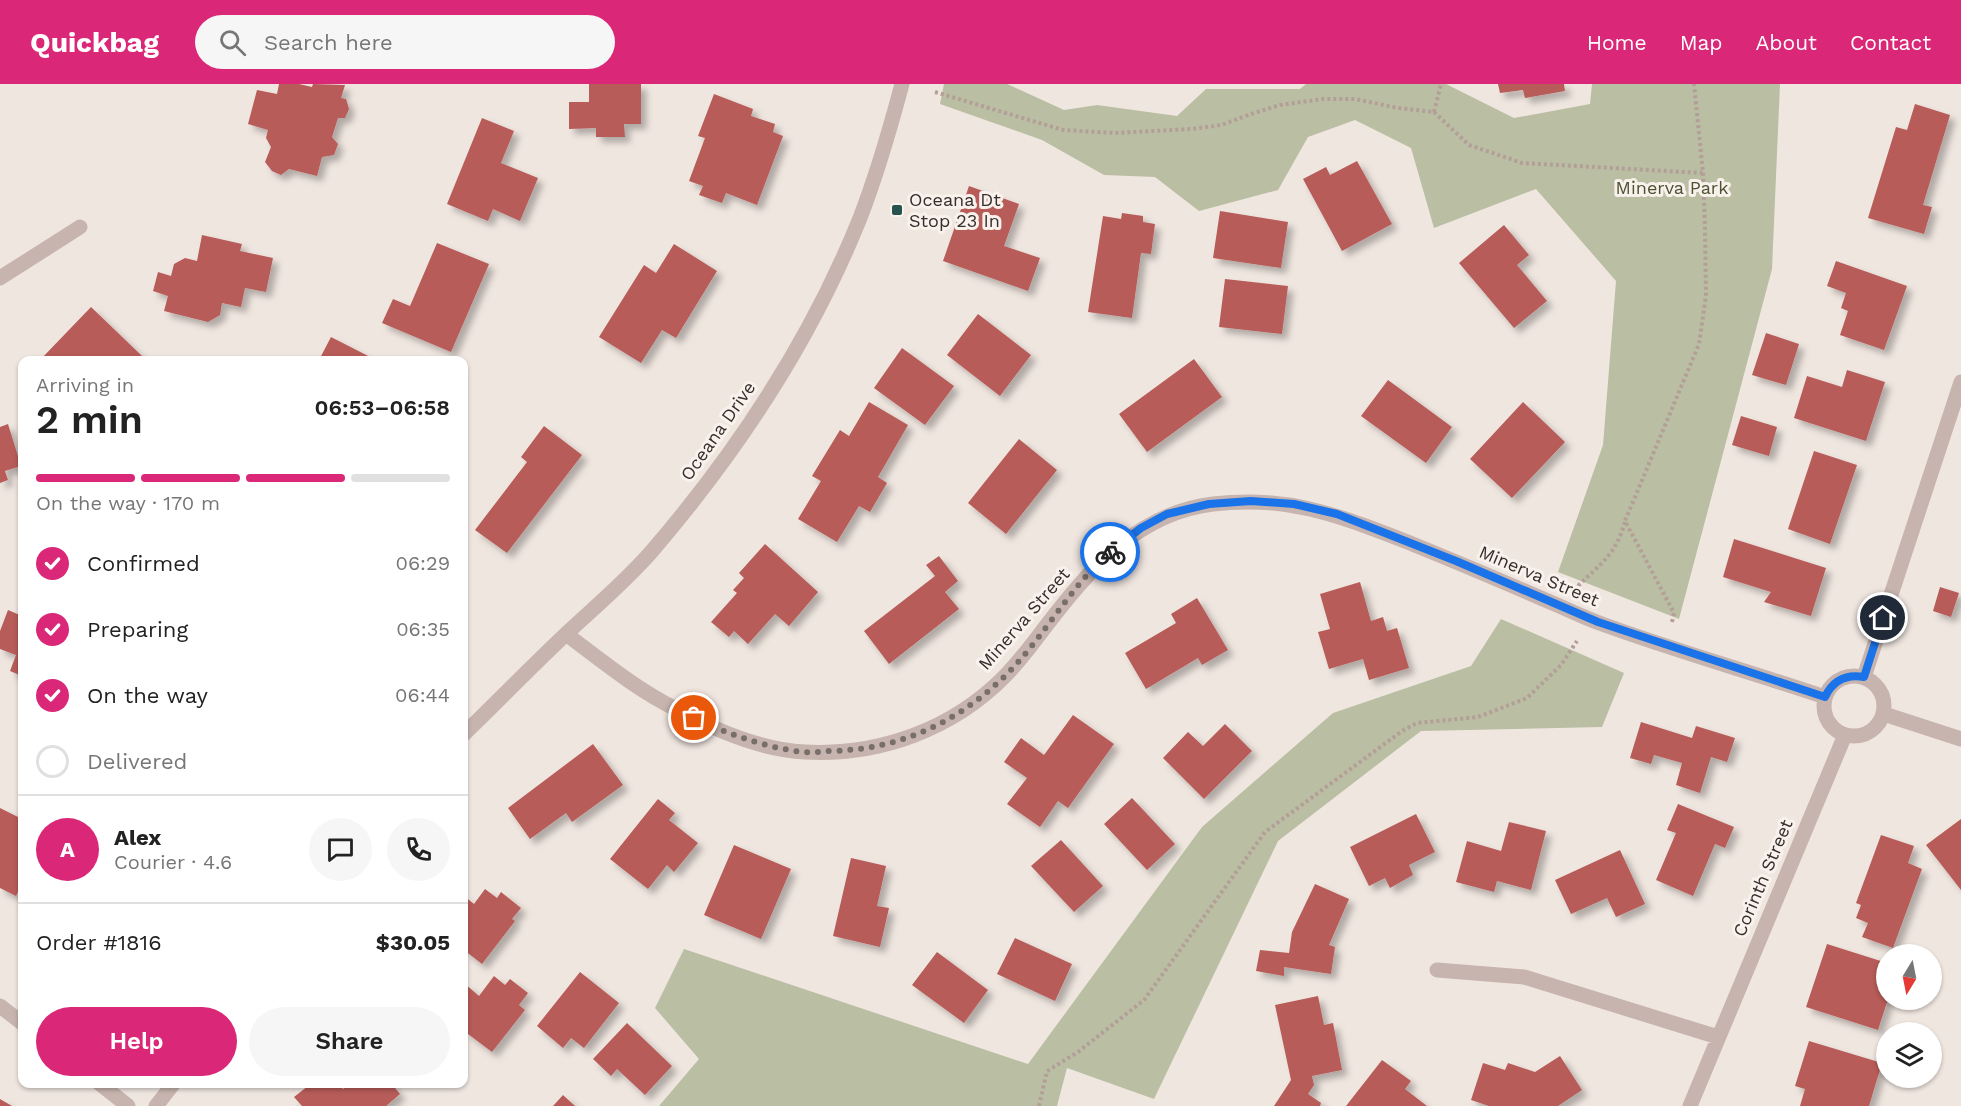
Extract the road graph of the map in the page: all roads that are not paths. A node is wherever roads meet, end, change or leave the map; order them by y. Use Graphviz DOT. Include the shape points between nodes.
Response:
graph roads {
  1 [pos="902,84"];
  2 [pos="80,226"];
  3 [pos="0,278"];
  4 [pos="1961,382"];
  5 [pos="566,634"];
  6 [pos="1864,677"];
  7 [pos="1825,697"];
  8 [pos="1884,714"];
  9 [pos="468,730"];
  10 [pos="1845,735"];
  11 [pos="1961,739"];
  12 [pos="1437,970"];
  13 [pos="0,1006"];
  14 [pos="18,1020"];
  15 [pos="1718,1037"];
  16 [pos="105,1088"];
  17 [pos="170,1088"];
  18 [pos="128,1106"];
  19 [pos="156,1106"];
  20 [pos="1690,1106"];
  1 -- 5 [label="street, Oceana Drive" via="860,218 833,279 766,399 710,479 651,552"];
  2 -- 3 [label="street"];
  4 -- 6 [label="street"];
  5 -- 7 [label="street, Minerva Street" via="676,710 754,742 803,752 849,751 893,743 934,728 970,706 1005,676 1108,553 1141,528 1167,514 1209,504 1251,501 1294,504 1337,514 1598,622"];
  5 -- 9 [label="street, Oceana Drive"];
  6 -- 7 [label="street" via="1836,681"];
  6 -- 8 [label="street" via="1879,688"];
  7 -- 10 [label="street" via="1828,720"];
  8 -- 10 [label="street" via="1872,730"];
  8 -- 11 [label="street"];
  10 -- 15 [label="street, Corinth Street"];
  12 -- 15 [label="street" via="1524,976"];
  13 -- 14 [label="street"];
  15 -- 20 [label="street, Corinth Street"];
  16 -- 18 [label="street"];
  17 -- 19 [label="street"];
}
